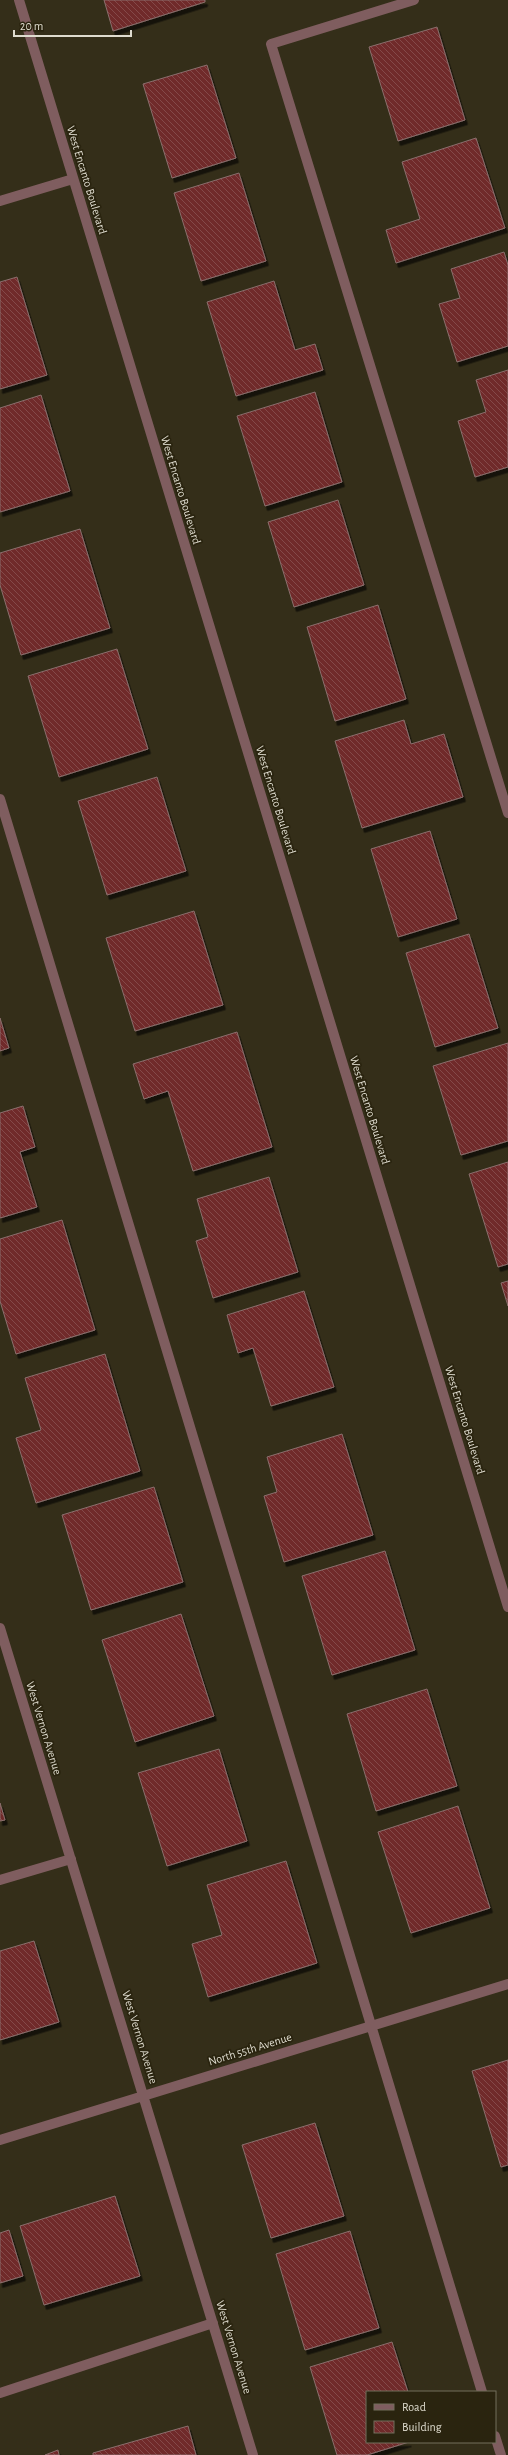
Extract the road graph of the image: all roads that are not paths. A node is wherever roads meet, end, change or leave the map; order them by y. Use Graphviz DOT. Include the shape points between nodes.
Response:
graph roads {
  1 [pos="19,0"];
  2 [pos="414,0"];
  3 [pos="73,179"];
  4 [pos="0,202"];
  5 [pos="0,799"];
  6 [pos="508,813"];
  7 [pos="508,1607"];
  8 [pos="0,1628"];
  9 [pos="71,1859"];
  10 [pos="0,1880"];
  11 [pos="508,1984"];
  12 [pos="372,2025"];
  13 [pos="144,2095"];
  14 [pos="0,2140"];
  15 [pos="213,2322"];
  16 [pos="482,2391"];
  17 [pos="0,2393"];
  18 [pos="496,2439"];
  19 [pos="253,2455"];
  20 [pos="501,2455"];
  1 -- 3 [label="street, West Encanto Boulevard"];
  2 -- 6 [label="street" via="271,44"];
  3 -- 4 [label="street"];
  3 -- 7 [label="street, West Encanto Boulevard"];
  5 -- 12 [label="street"];
  8 -- 9 [label="street, West Vernon Avenue"];
  9 -- 10 [label="street"];
  9 -- 13 [label="street, West Vernon Avenue"];
  11 -- 12 [label="street, North 55th Avenue"];
  12 -- 13 [label="street, North 55th Avenue"];
  12 -- 16 [label="street"];
  13 -- 14 [label="street, North 55th Avenue"];
  13 -- 15 [label="street, West Vernon Avenue"];
  15 -- 17 [label="street"];
  15 -- 19 [label="street, West Vernon Avenue"];
  18 -- 20 [label="street"];
}
